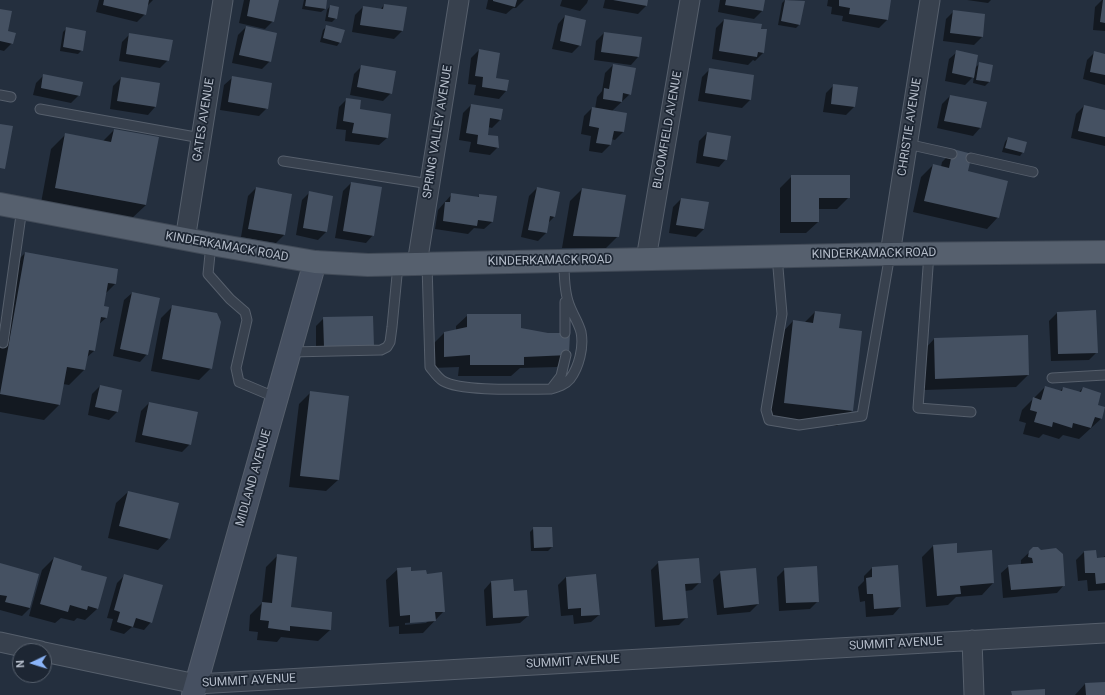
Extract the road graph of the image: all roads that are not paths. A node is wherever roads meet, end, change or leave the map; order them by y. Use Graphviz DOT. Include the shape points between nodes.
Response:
graph roads {
  1 [pos="223,0"];
  2 [pos="459,0"];
  3 [pos="690,0"];
  4 [pos="930,0"];
  5 [pos="0,95"];
  6 [pos="11,97"];
  7 [pos="40,109"];
  8 [pos="201,138"];
  9 [pos="907,144"];
  10 [pos="952,154"];
  11 [pos="971,158"];
  12 [pos="283,161"];
  13 [pos="1033,172"];
  14 [pos="430,184"];
  15 [pos="0,204"];
  16 [pos="22,208"];
  17 [pos="185,240"];
  18 [pos="210,244"];
  19 [pos="1105,252"];
  20 [pos="929,253"];
  21 [pos="890,254"];
  22 [pos="777,256"];
  23 [pos="646,259"];
  24 [pos="564,261"];
  25 [pos="315,262"];
  26 [pos="414,264"];
  27 [pos="565,290"];
  28 [pos="565,333"];
  29 [pos="3,343"];
  30 [pos="290,352"];
  31 [pos="566,356"];
  32 [pos="1105,375"];
  33 [pos="1052,378"];
  34 [pos="551,389"];
  35 [pos="277,398"];
  36 [pos="971,412"];
  37 [pos="1105,633"];
  38 [pos="972,640"];
  39 [pos="0,642"];
  40 [pos="12,645"];
  41 [pos="52,654"];
  42 [pos="194,689"];
  43 [pos="974,695"];
  1 -- 8 [label="street, GATES AVENUE"];
  2 -- 14 [label="street, SPRING VALLEY AVENUE"];
  3 -- 23 [label="street, BLOOMFIELD AVENUE"];
  4 -- 9 [label="street, CHRISTIE AVENUE"];
  5 -- 6 [label="lane"];
  7 -- 8 [label="lane"];
  8 -- 17 [label="street, GATES AVENUE"];
  9 -- 10 [label="lane"];
  9 -- 21 [label="street, CHRISTIE AVENUE"];
  11 -- 13 [label="lane"];
  12 -- 14 [label="lane"];
  14 -- 26 [label="street, SPRING VALLEY AVENUE"];
  15 -- 16 [label="main road, KINDERKAMACK ROAD"];
  16 -- 17 [label="main road, KINDERKAMACK ROAD"];
  16 -- 29 [label="lane"];
  17 -- 18 [label="main road, KINDERKAMACK ROAD"];
  18 -- 25 [label="main road, KINDERKAMACK ROAD"];
  18 -- 35 [label="lane" via="208,274 245,312 247,320 236,368 239,382"];
  19 -- 20 [label="main road, KINDERKAMACK ROAD"];
  20 -- 21 [label="main road, KINDERKAMACK ROAD"];
  20 -- 36 [label="lane" via="918,408"];
  21 -- 22 [label="main road, KINDERKAMACK ROAD"];
  21 -- 22 [label="lane" via="862,416 799,425 769,420 766,410 782,314"];
  22 -- 23 [label="main road, KINDERKAMACK ROAD"];
  23 -- 24 [label="main road, KINDERKAMACK ROAD"];
  24 -- 26 [label="main road, KINDERKAMACK ROAD"];
  24 -- 27 [label="lane"];
  25 -- 26 [label="main road, KINDERKAMACK ROAD"];
  25 -- 30 [label="street, MIDLAND AVENUE"];
  26 -- 30 [label="lane" via="387,347 381,350"];
  26 -- 34 [label="lane" via="430,367 435,374 443,381 456,386"];
  27 -- 28 [label="lane"];
  27 -- 34 [label="lane" via="581,332 581,355 570,379 561,386"];
  30 -- 35 [label="street, MIDLAND AVENUE"];
  31 -- 34 [label="lane" via="561,376"];
  32 -- 33 [label="lane"];
  35 -- 42 [label="street, MIDLAND AVENUE"];
  37 -- 38 [label="street, SUMMIT AVENUE"];
  38 -- 42 [label="street, SUMMIT AVENUE"];
  38 -- 43 [label="street"];
  39 -- 40 [label="street"];
  41 -- 42 [label="street, SUMMIT AVENUE"];
}
